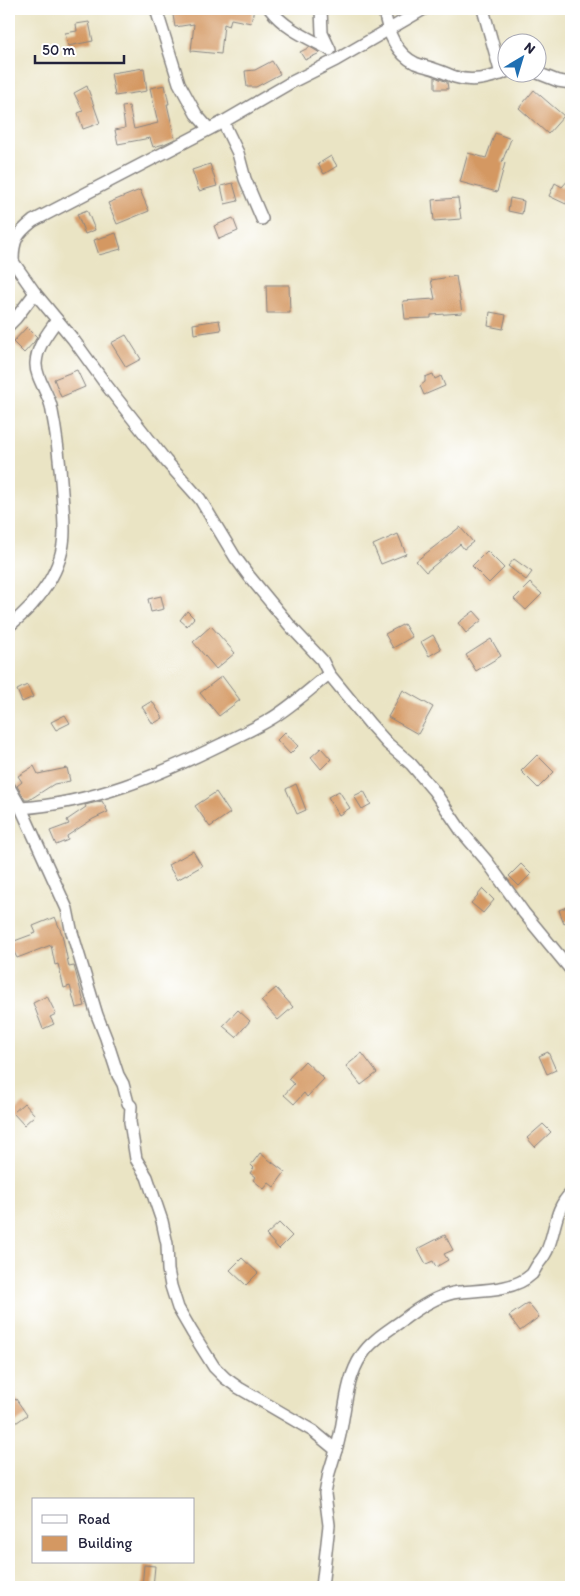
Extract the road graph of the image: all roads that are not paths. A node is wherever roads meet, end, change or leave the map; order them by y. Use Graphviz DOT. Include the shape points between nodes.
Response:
graph roads {
  1 [pos="156,9"];
  2 [pos="270,9"];
  3 [pos="321,9"];
  4 [pos="384,9"];
  5 [pos="424,9"];
  6 [pos="483,9"];
  7 [pos="388,30"];
  8 [pos="329,49"];
  9 [pos="498,54"];
  10 [pos="336,60"];
  11 [pos="498,75"];
  12 [pos="548,77"];
  13 [pos="571,83"];
  14 [pos="223,122"];
  15 [pos="209,129"];
  16 [pos="262,219"];
  17 [pos="11,259"];
  18 [pos="35,293"];
  19 [pos="58,320"];
  20 [pos="9,325"];
  21 [pos="9,626"];
  22 [pos="329,674"];
  23 [pos="9,787"];
  24 [pos="21,808"];
  25 [pos="571,970"];
  26 [pos="571,1193"];
  27 [pos="336,1450"];
  28 [pos="322,1587"];
  1 -- 15 [label="street" via="179,83 196,114"];
  2 -- 8 [label="street" via="288,26"];
  3 -- 8 [label="street" via="322,33"];
  4 -- 7 [label="street"];
  5 -- 7 [label="street"];
  6 -- 9 [label="street"];
  7 -- 10 [label="street"];
  7 -- 11 [label="street" via="399,50 418,64 457,78 475,80"];
  8 -- 10 [label="street"];
  10 -- 14 [label="street"];
  12 -- 13 [label="street"];
  14 -- 15 [label="street"];
  14 -- 16 [label="street"];
  15 -- 17 [label="street" via="33,221 18,233"];
  17 -- 18 [label="street"];
  18 -- 19 [label="street"];
  18 -- 20 [label="street"];
  19 -- 21 [label="street" via="44,338 36,366 49,396 60,455 63,545 59,562 35,604"];
  19 -- 22 [label="street" via="166,461 200,499 235,557 322,660"];
  22 -- 24 [label="street" via="270,720 143,781 59,804"];
  22 -- 25 [label="street" via="388,744 434,791 462,832"];
  23 -- 24 [label="street"];
  24 -- 27 [label="street" via="67,908 96,1015 131,1106 136,1159 147,1177 162,1221 169,1278 178,1308 214,1367 225,1378 313,1431"];
  26 -- 27 [label="street" via="556,1218 548,1249 532,1274 497,1288 447,1293 416,1310 362,1354 346,1397"];
  27 -- 28 [label="street" via="325,1494 329,1525"];
}
